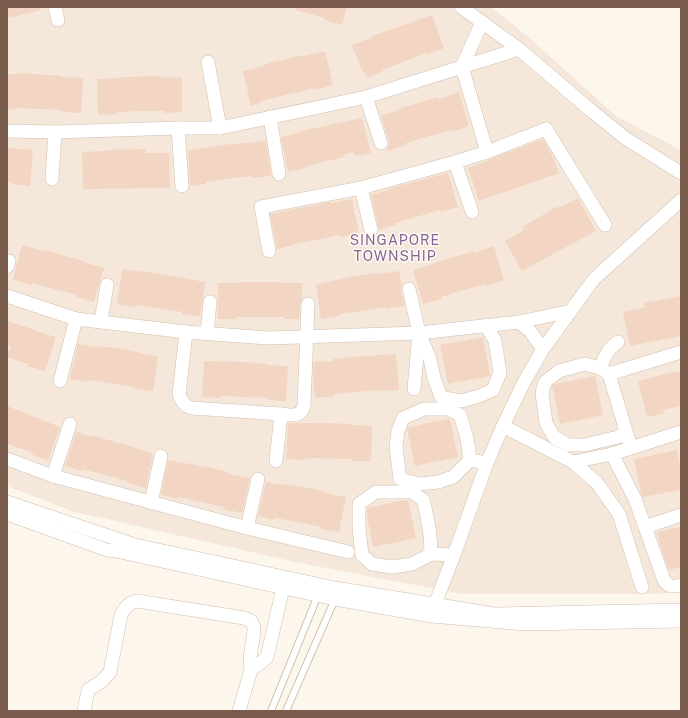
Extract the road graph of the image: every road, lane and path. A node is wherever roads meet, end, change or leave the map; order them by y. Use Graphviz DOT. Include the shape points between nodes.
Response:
graph roads {
  1 [pos="461,7"];
  2 [pos="482,22"];
  3 [pos="519,49"];
  4 [pos="208,62"];
  5 [pos="462,68"];
  6 [pos="366,97"];
  7 [pos="270,117"];
  8 [pos="178,128"];
  9 [pos="220,128"];
  10 [pos="7,131"];
  11 [pos="55,132"];
  12 [pos="381,143"];
  13 [pos="486,152"];
  14 [pos="455,162"];
  15 [pos="681,173"];
  16 [pos="279,174"];
  17 [pos="52,179"];
  18 [pos="182,186"];
  19 [pos="361,188"];
  20 [pos="681,200"];
  21 [pos="472,212"];
  22 [pos="605,225"];
  23 [pos="371,230"];
  24 [pos="269,251"];
  25 [pos="107,285"];
  26 [pos="408,289"];
  27 [pos="7,296"];
  28 [pos="210,302"];
  29 [pos="308,304"];
  30 [pos="571,311"];
  31 [pos="76,318"];
  32 [pos="101,322"];
  33 [pos="519,322"];
  34 [pos="486,325"];
  35 [pos="186,332"];
  36 [pos="208,333"];
  37 [pos="419,333"];
  38 [pos="306,337"];
  39 [pos="618,342"];
  40 [pos="543,349"];
  41 [pos="681,352"];
  42 [pos="605,371"];
  43 [pos="60,381"];
  44 [pos="414,389"];
  45 [pos="281,414"];
  46 [pos="70,424"];
  47 [pos="503,426"];
  48 [pos="626,432"];
  49 [pos="681,433"];
  50 [pos="632,448"];
  51 [pos="612,454"];
  52 [pos="161,456"];
  53 [pos="7,459"];
  54 [pos="470,460"];
  55 [pos="276,461"];
  56 [pos="573,462"];
  57 [pos="487,463"];
  58 [pos="53,476"];
  59 [pos="258,479"];
  60 [pos="7,502"];
  61 [pos="151,502"];
  62 [pos="7,514"];
  63 [pos="681,515"];
  64 [pos="645,527"];
  65 [pos="247,528"];
  66 [pos="348,552"];
  67 [pos="431,554"];
  68 [pos="454,555"];
  69 [pos="681,585"];
  70 [pos="642,587"];
  71 [pos="283,588"];
  72 [pos="318,596"];
  73 [pos="335,599"];
  74 [pos="433,610"];
  75 [pos="681,610"];
  76 [pos="681,621"];
  77 [pos="251,670"];
  78 [pos="84,711"];
  79 [pos="239,711"];
  80 [pos="271,711"];
  81 [pos="286,711"];
  1 -- 2 [label="street"];
  2 -- 3 [label="street"];
  2 -- 5 [label="street"];
  3 -- 5 [label="street"];
  3 -- 15 [label="street" via="625,138"];
  4 -- 9 [label="street"];
  5 -- 6 [label="street"];
  5 -- 13 [label="street"];
  6 -- 7 [label="street"];
  6 -- 12 [label="street"];
  7 -- 9 [label="street"];
  7 -- 16 [label="street"];
  8 -- 9 [label="street"];
  8 -- 11 [label="street"];
  8 -- 18 [label="street"];
  10 -- 11 [label="street"];
  11 -- 17 [label="street"];
  13 -- 14 [label="street"];
  13 -- 22 [label="street" via="546,129"];
  14 -- 19 [label="street"];
  14 -- 21 [label="street"];
  19 -- 23 [label="street"];
  19 -- 24 [label="street" via="261,207"];
  20 -- 30 [label="street" via="594,279"];
  25 -- 32 [label="street"];
  26 -- 37 [label="street"];
  27 -- 31 [label="street"];
  28 -- 36 [label="street"];
  29 -- 38 [label="street"];
  30 -- 33 [label="street"];
  30 -- 40 [label="street"];
  31 -- 32 [label="street"];
  31 -- 43 [label="street"];
  32 -- 35 [label="street"];
  33 -- 34 [label="street"];
  33 -- 40 [label="street"];
  34 -- 37 [label="street"];
  34 -- 37 [label="street" via="495,341 500,373 493,390 461,401 441,397"];
  35 -- 36 [label="street"];
  35 -- 45 [label="street" via="179,395 186,406"];
  36 -- 38 [label="street" via="268,338"];
  37 -- 38 [label="street"];
  37 -- 44 [label="street"];
  38 -- 45 [label="street" via="303,411 293,415"];
  39 -- 42 [label="street" via="606,354"];
  40 -- 47 [label="street"];
  41 -- 42 [label="street"];
  42 -- 48 [label="street"];
  42 -- 48 [label="street" via="585,364 559,372 545,382 542,393 546,423 554,437 568,445 585,445 618,437"];
  45 -- 55 [label="street"];
  46 -- 58 [label="street"];
  47 -- 56 [label="street"];
  47 -- 57 [label="street"];
  48 -- 50 [label="street"];
  49 -- 50 [label="street"];
  50 -- 51 [label="street"];
  51 -- 56 [label="street"];
  51 -- 64 [label="street" via="635,499"];
  52 -- 61 [label="street"];
  53 -- 58 [label="street"];
  54 -- 54 [label="street" via="460,415 448,409 424,409 403,418 398,430 396,447 400,479 420,484 438,482 453,477"];
  54 -- 57 [label="street"];
  56 -- 70 [label="street" via="597,483 619,514"];
  57 -- 68 [label="street"];
  58 -- 61 [label="street"];
  59 -- 65 [label="street"];
  60 -- 74 [label="street" via="135,545"];
  61 -- 65 [label="street"];
  62 -- 71 [label="street" via="107,550"];
  63 -- 64 [label="street"];
  64 -- 69 [label="street" via="664,580 669,586"];
  65 -- 66 [label="street"];
  67 -- 67 [label="street" via="412,564 392,567 372,564 362,555 359,504 376,492 412,492 423,500 431,539"];
  67 -- 68 [label="street"];
  68 -- 74 [label="street"];
  71 -- 72 [label="street"];
  71 -- 77 [label="street" via="267,658"];
  72 -- 73 [label="street"];
  72 -- 80 [label="lane"];
  73 -- 74 [label="street"];
  73 -- 81 [label="lane"];
  74 -- 75 [label="street" via="494,614"];
  74 -- 76 [label="street" via="526,624"];
  77 -- 78 [label="street" via="254,627 251,621 131,602 121,615 110,672 102,682 88,690"];
  77 -- 79 [label="street"];
}
